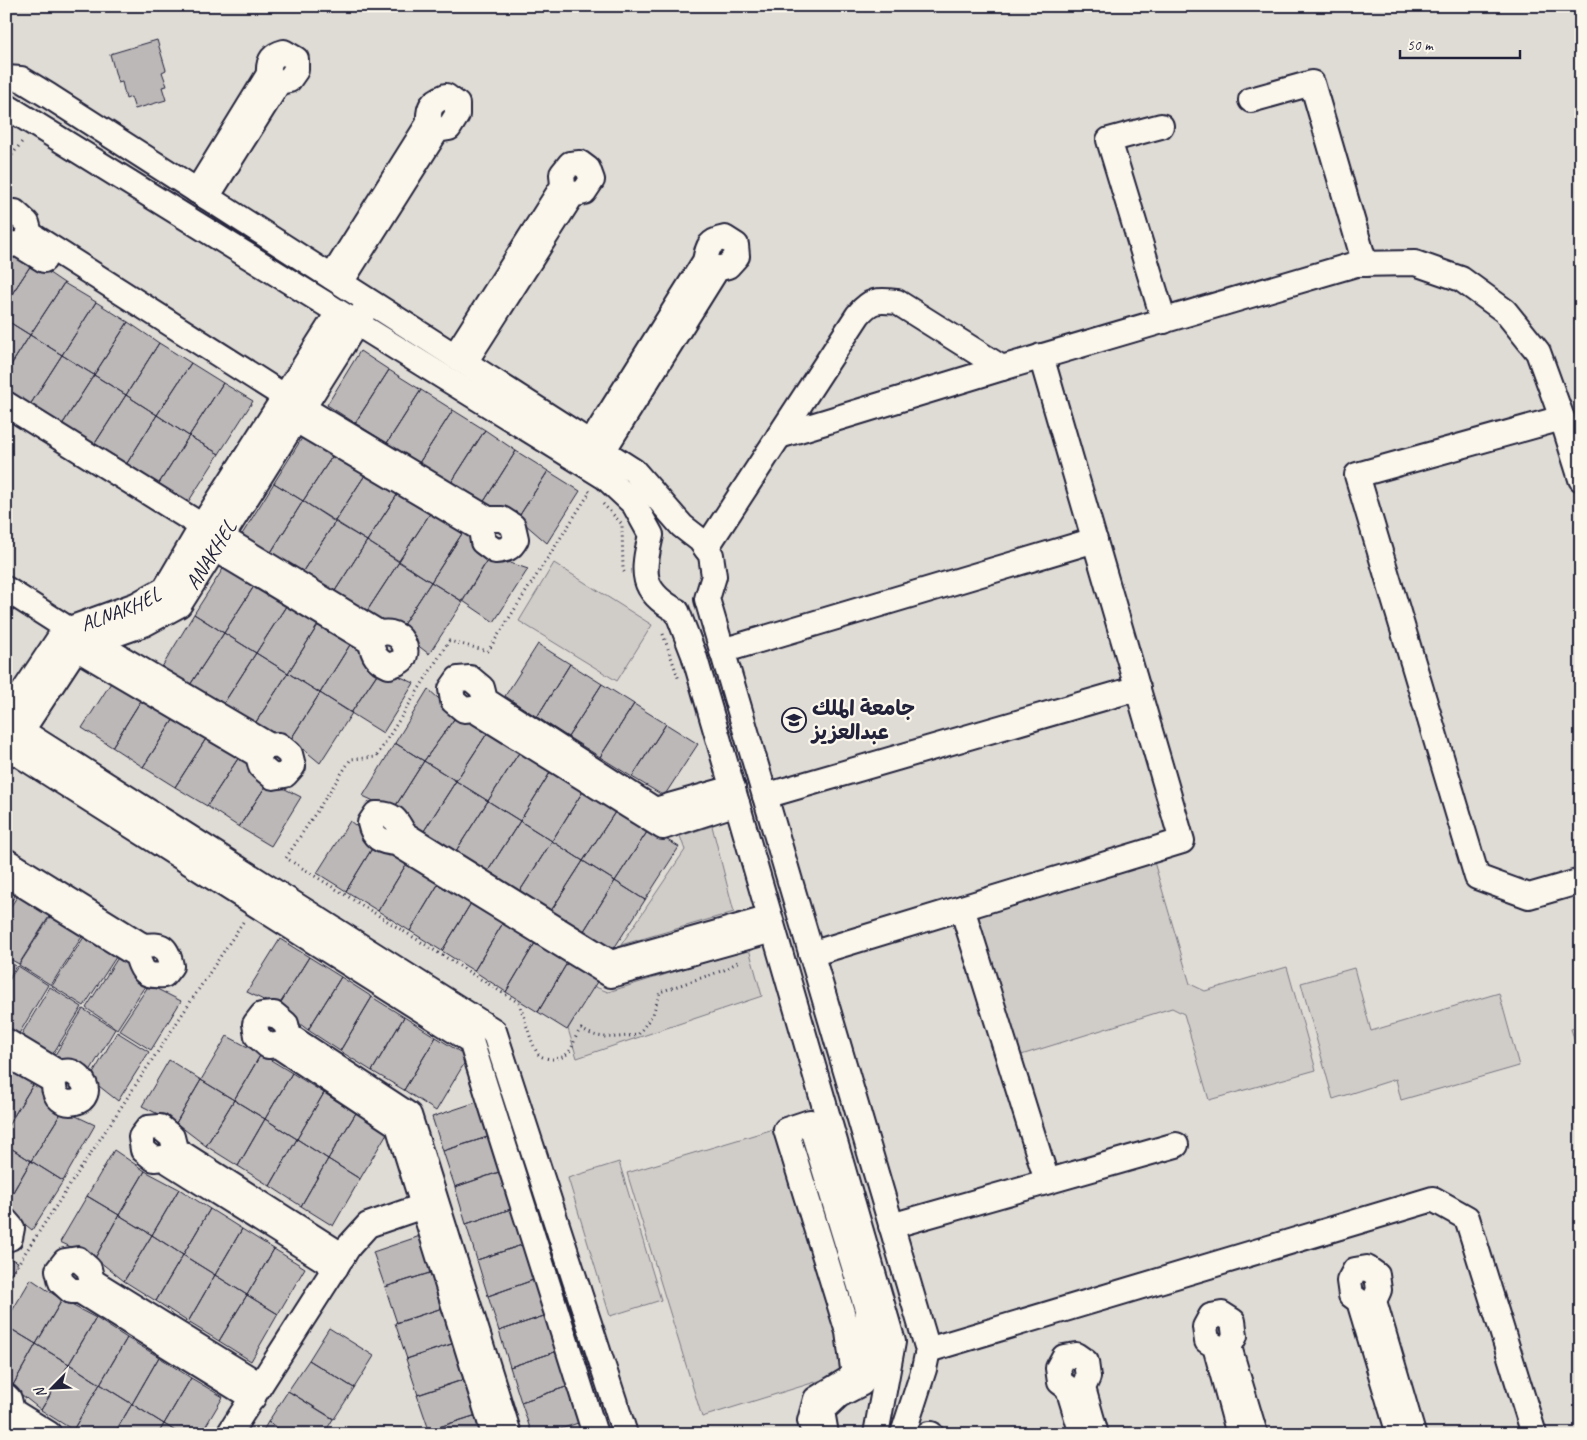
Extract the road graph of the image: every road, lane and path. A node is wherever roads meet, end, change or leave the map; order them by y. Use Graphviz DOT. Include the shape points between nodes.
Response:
graph roads {
  1 [pos="6,78"];
  2 [pos="1251,100"];
  3 [pos="6,106"];
  4 [pos="1161,126"];
  5 [pos="27,136"];
  6 [pos="6,163"];
  7 [pos="202,194"];
  8 [pos="6,213"];
  9 [pos="6,242"];
  10 [pos="1366,264"];
  11 [pos="336,279"];
  12 [pos="370,301"];
  13 [pos="348,318"];
  14 [pos="1164,321"];
  15 [pos="1041,356"];
  16 [pos="460,359"];
  17 [pos="1002,368"];
  18 [pos="6,404"];
  19 [pos="290,408"];
  20 [pos="1569,419"];
  21 [pos="6,420"];
  22 [pos="779,436"];
  23 [pos="597,447"];
  24 [pos="1581,479"];
  25 [pos="590,492"];
  26 [pos="572,519"];
  27 [pos="208,537"];
  28 [pos="1095,540"];
  29 [pos="700,542"];
  30 [pos="648,546"];
  31 [pos="628,579"];
  32 [pos="6,589"];
  33 [pos="707,599"];
  34 [pos="6,605"];
  35 [pos="677,611"];
  36 [pos="662,632"];
  37 [pos="75,640"];
  38 [pos="722,651"];
  39 [pos="682,688"];
  40 [pos="1138,688"];
  41 [pos="9,737"];
  42 [pos="733,788"];
  43 [pos="762,788"];
  44 [pos="6,861"];
  45 [pos="6,874"];
  46 [pos="1581,881"];
  47 [pos="762,892"];
  48 [pos="793,894"];
  49 [pos="962,908"];
  50 [pos="247,916"];
  51 [pos="771,924"];
  52 [pos="811,954"];
  53 [pos="744,958"];
  54 [pos="6,1041"];
  55 [pos="6,1054"];
  56 [pos="1176,1145"];
  57 [pos="1047,1182"];
  58 [pos="423,1206"];
  59 [pos="6,1221"];
  60 [pos="891,1226"];
  61 [pos="6,1240"];
  62 [pos="340,1261"];
  63 [pos="6,1282"];
  64 [pos="928,1350"];
  65 [pos="256,1391"];
  66 [pos="6,1396"];
  67 [pos="6,1424"];
  68 [pos="623,1428"];
  69 [pos="591,1433"];
  70 [pos="22,1434"];
  71 [pos="49,1434"];
  72 [pos="229,1434"];
  73 [pos="494,1434"];
  74 [pos="509,1434"];
  75 [pos="815,1434"];
  76 [pos="826,1434"];
  77 [pos="876,1434"];
  78 [pos="903,1434"];
  79 [pos="1082,1434"];
  80 [pos="1096,1434"];
  81 [pos="1239,1434"];
  82 [pos="1255,1434"];
  83 [pos="1399,1434"];
  84 [pos="1413,1434"];
  85 [pos="1534,1434"];
  1 -- 7 [label="street" via="21,79"];
  2 -- 10 [label="street" via="1312,83"];
  3 -- 13 [label="street"];
  4 -- 14 [label="street" via="1109,140"];
  5 -- 6 [label="path"];
  7 -- 7 [label="street" via="279,82 289,80 296,70 296,59 284,52 276,54 269,64 269,74"];
  7 -- 11 [label="street"];
  8 -- 19 [label="street" via="15,212 27,223 30,234"];
  9 -- 19 [label="street" via="18,244"];
  10 -- 14 [label="street" via="1356,264"];
  10 -- 20 [label="street" via="1415,263 1461,279 1505,311 1538,352"];
  11 -- 11 [label="street" via="437,130 449,128 457,115 457,104 446,96 435,100 428,111 429,123"];
  11 -- 12 [label="street"];
  12 -- 13 [label="street"];
  12 -- 16 [label="street"];
  13 -- 19 [label="street, ALNAKHEL"];
  13 -- 30 [label="street" via="605,477 634,504 651,535"];
  14 -- 15 [label="street"];
  15 -- 17 [label="street"];
  15 -- 28 [label="street"];
  16 -- 16 [label="street" via="572,195 584,192 592,180 588,169 580,163 570,164 562,174 563,186"];
  16 -- 23 [label="street"];
  17 -- 22 [label="street"];
  17 -- 22 [label="street" via="897,302 883,300 867,304"];
  18 -- 27 [label="street"];
  19 -- 19 [label="street" via="481,529 483,542 495,551 508,550 513,545 516,538 513,526 502,519 488,519"];
  19 -- 27 [label="street, ALNAKHEL"];
  20 -- 24 [label="street"];
  20 -- 46 [label="street" via="1357,475 1477,877 1529,896"];
  21 -- 27 [label="street"];
  22 -- 29 [label="street"];
  23 -- 23 [label="street" via="717,269 728,266 736,256 736,245 725,238 714,240 708,248 705,261"];
  23 -- 29 [label="street" via="634,471"];
  25 -- 31 [label="path" via="622,524 623,570"];
  26 -- 53 [label="path" via="488,651 449,641 376,757 351,759 286,858 519,1003 533,1048 540,1056 550,1059 561,1058 570,1051 575,1035 581,1029 593,1036 638,1035 653,1014 660,992 724,970"];
  27 -- 27 [label="street" via="370,642 379,662 388,666 403,659 406,651 398,636 390,632 379,633"];
  27 -- 37 [label="street, ALNAKHEL" via="165,589"];
  28 -- 38 [label="street"];
  28 -- 40 [label="street"];
  29 -- 30 [label="street" via="671,533"];
  29 -- 33 [label="street" via="711,555 714,576"];
  30 -- 35 [label="street" via="645,575 649,586 661,602"];
  32 -- 37 [label="street"];
  33 -- 35 [label="street" via="694,609"];
  33 -- 38 [label="street"];
  34 -- 37 [label="street"];
  35 -- 42 [label="street" via="694,656"];
  36 -- 39 [label="path"];
  37 -- 37 [label="street" via="258,755 262,767 273,777 285,775 292,766 290,754 279,745 270,746"];
  37 -- 41 [label="street, ALNAKHEL"];
  38 -- 43 [label="street"];
  40 -- 43 [label="street"];
  40 -- 49 [label="street" via="1182,841"];
  41 -- 68 [label="street" via="494,1031"];
  41 -- 69 [label="street" via="471,1041"];
  42 -- 42 [label="street" via="655,810 485,700 482,688 470,678 458,679 451,688 453,701 464,710 473,709 663,827"];
  42 -- 43 [label="street" via="739,779 750,818 756,822 760,818 756,798"];
  42 -- 47 [label="street"];
  43 -- 48 [label="street"];
  44 -- 45 [label="street" via="142,946 154,944 165,948 171,966 164,975 145,973 137,955"];
  47 -- 48 [label="street" via="767,873 765,852 772,852 777,856"];
  47 -- 51 [label="street"];
  48 -- 52 [label="street"];
  49 -- 52 [label="street"];
  49 -- 57 [label="street"];
  50 -- 63 [label="path"];
  51 -- 51 [label="street" via="611,963 404,834 397,821 386,814 376,814 370,823 372,834 384,842 396,843 610,976"];
  51 -- 77 [label="street" via="893,1342"];
  52 -- 60 [label="street"];
  54 -- 55 [label="street" via="59,1073 73,1072 84,1082 84,1097 70,1104 63,1101 55,1092 54,1081"];
  56 -- 57 [label="street"];
  57 -- 60 [label="street"];
  58 -- 62 [label="street" via="368,1225"];
  58 -- 73 [label="street"];
  58 -- 74 [label="street" via="398,1125 278,1045 268,1046 257,1036 255,1024 262,1015 274,1014 286,1024 289,1036 408,1115"];
  59 -- 61 [label="street" via="12,1228 10,1238"];
  60 -- 64 [label="street"];
  62 -- 62 [label="street" via="175,1149 172,1137 160,1127 148,1128 141,1137 143,1150 154,1159 163,1158"];
  62 -- 65 [label="street"];
  64 -- 78 [label="street"];
  64 -- 85 [label="street" via="1433,1199 1467,1218"];
  65 -- 65 [label="street" via="92,1281 89,1270 78,1259 65,1261 58,1270 61,1282 71,1291 80,1291"];
  65 -- 72 [label="street"];
  66 -- 71 [label="street" via="12,1411"];
  67 -- 70 [label="street"];
  68 -- 69 [label="street"];
  75 -- 76 [label="street" via="810,1421 816,1399 854,1376 854,1366 848,1332 786,1130 810,1122 867,1309 872,1366 862,1383 840,1395 822,1411"];
  79 -- 80 [label="street" via="1068,1388 1060,1382 1058,1368 1064,1358 1076,1355 1086,1362 1088,1377 1083,1388"];
  81 -- 82 [label="street" via="1215,1346 1207,1341 1205,1327 1211,1316 1222,1314 1233,1321 1235,1336 1230,1347"];
  83 -- 84 [label="street" via="1359,1301 1352,1295 1349,1281 1355,1270 1367,1268 1377,1275 1379,1290 1374,1301"];
}
